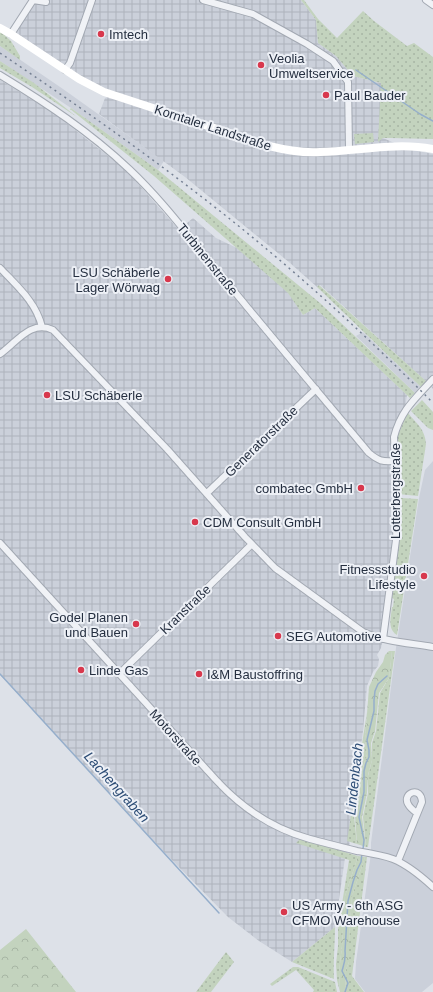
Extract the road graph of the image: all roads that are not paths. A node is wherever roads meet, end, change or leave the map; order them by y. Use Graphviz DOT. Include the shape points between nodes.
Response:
graph roads {
  1 [pos="92,0"];
  2 [pos="203,0"];
  3 [pos="426,0"];
  4 [pos="46,2"];
  5 [pos="433,5"];
  6 [pos="0,28"];
  7 [pos="11,34"];
  8 [pos="65,70"];
  9 [pos="0,75"];
  10 [pos="433,149"];
  11 [pos="349,150"];
  12 [pos="0,268"];
  13 [pos="42,327"];
  14 [pos="0,354"];
  15 [pos="433,378"];
  16 [pos="316,389"];
  17 [pos="395,461"];
  18 [pos="207,493"];
  19 [pos="0,544"];
  20 [pos="252,544"];
  21 [pos="383,639"];
  22 [pos="433,647"];
  23 [pos="119,674"];
  24 [pos="417,813"];
  25 [pos="398,861"];
  26 [pos="433,887"];
  1 -- 8 [label="street" via="70,63"];
  2 -- 11 [label="street" via="253,14 333,61 348,82"];
  3 -- 5 [label="street"];
  4 -- 7 [label="street" via="34,0"];
  6 -- 7 [label="main road, Korntaler Landstraße"];
  7 -- 8 [label="main road, Korntaler Landstraße"];
  8 -- 11 [label="main road, Korntaler Landstraße" via="113,96 269,146 307,152"];
  9 -- 16 [label="street, Turbinenstraße" via="42,100 83,130 145,184"];
  10 -- 11 [label="main road, Korntaler Landstraße" via="400,146"];
  12 -- 13 [label="street" via="30,300"];
  13 -- 14 [label="street" via="22,335"];
  13 -- 18 [label="street" via="53,330 61,337"];
  15 -- 17 [label="street, Lotterbergstraße" via="406,409 397,425 394,437"];
  16 -- 17 [label="street, Turbinenstraße" via="369,453 383,462"];
  16 -- 18 [label="street, Generatorstraße"];
  17 -- 21 [label="street, Lotterbergstraße" via="398,513"];
  18 -- 20 [label="street"];
  19 -- 23 [label="street, Motorstraße"];
  20 -- 21 [label="street" via="275,568 363,632"];
  20 -- 23 [label="street, Kranstraße"];
  21 -- 22 [label="street"];
  23 -- 25 [label="street, Motorstraße" via="216,781 245,806 292,833"];
  24 -- 25 [label="street"];
  25 -- 26 [label="street, Motorstraße"];
}
